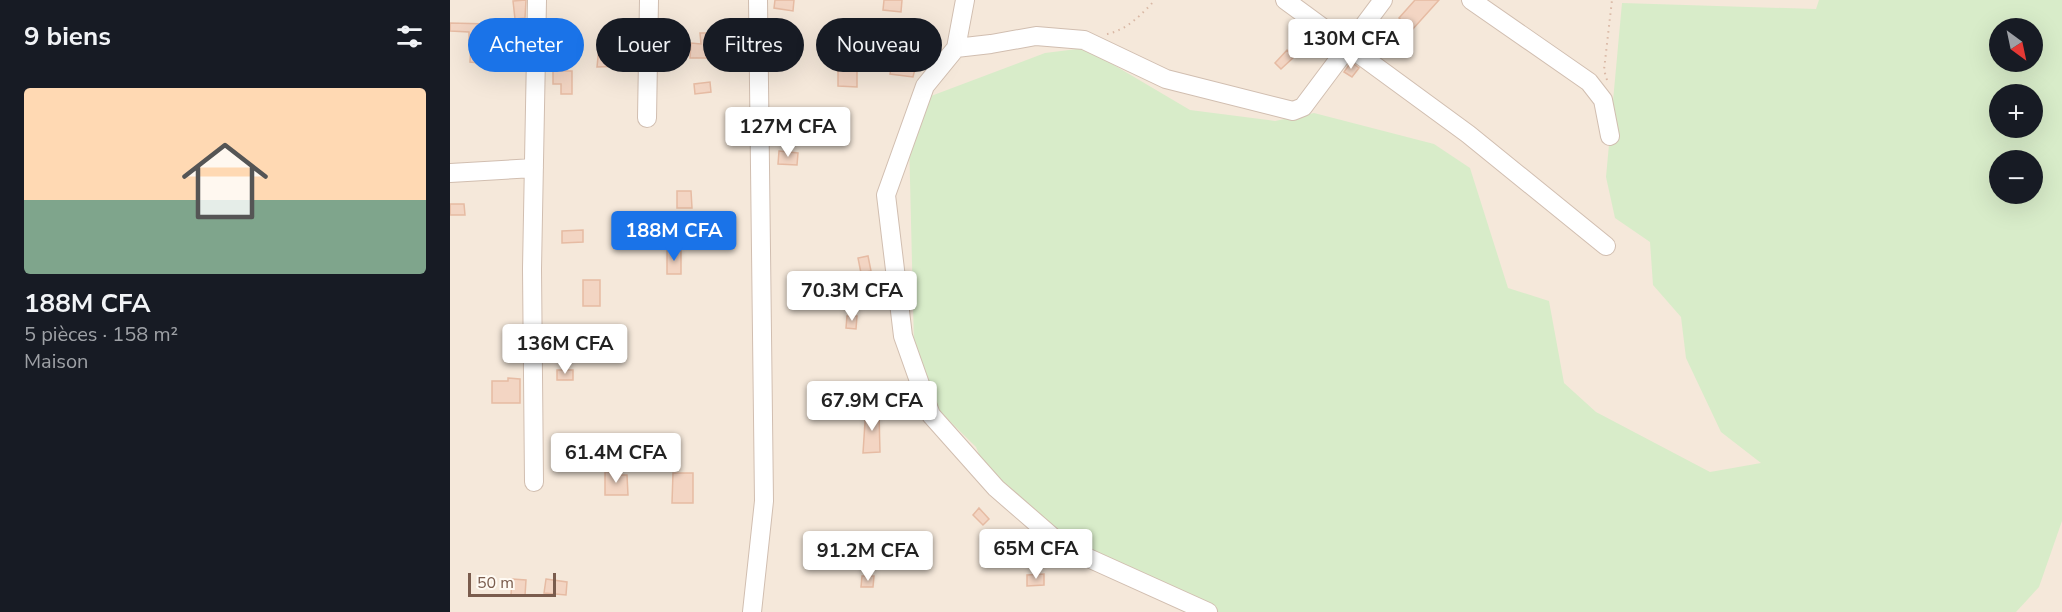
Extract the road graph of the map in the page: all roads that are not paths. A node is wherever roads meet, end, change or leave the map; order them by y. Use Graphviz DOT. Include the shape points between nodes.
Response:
graph roads {
  1 [pos="537,0"];
  2 [pos="649,0"];
  3 [pos="758,0"];
  4 [pos="965,0"];
  5 [pos="1285,0"];
  6 [pos="1383,0"];
  7 [pos="1471,0"];
  8 [pos="1350,46"];
  9 [pos="956,48"];
  10 [pos="647,117"];
  11 [pos="1610,136"];
  12 [pos="534,168"];
  13 [pos="450,173"];
  14 [pos="1606,246"];
  15 [pos="534,482"];
  16 [pos="752,612"];
  17 [pos="1208,612"];
  1 -- 12 [label="street"];
  2 -- 10 [label="street"];
  3 -- 16 [label="street" via="764,501"];
  4 -- 9 [label="street"];
  5 -- 8 [label="street"];
  6 -- 8 [label="street"];
  7 -- 11 [label="street" via="1589,82 1603,100"];
  8 -- 9 [label="street" via="1303,107 1293,111 1166,79 1084,39 1036,36"];
  8 -- 14 [label="street" via="1468,134"];
  9 -- 17 [label="street" via="925,86 886,195 903,336 931,415 996,488 1064,547"];
  12 -- 13 [label="street"];
  12 -- 15 [label="street"];
}
